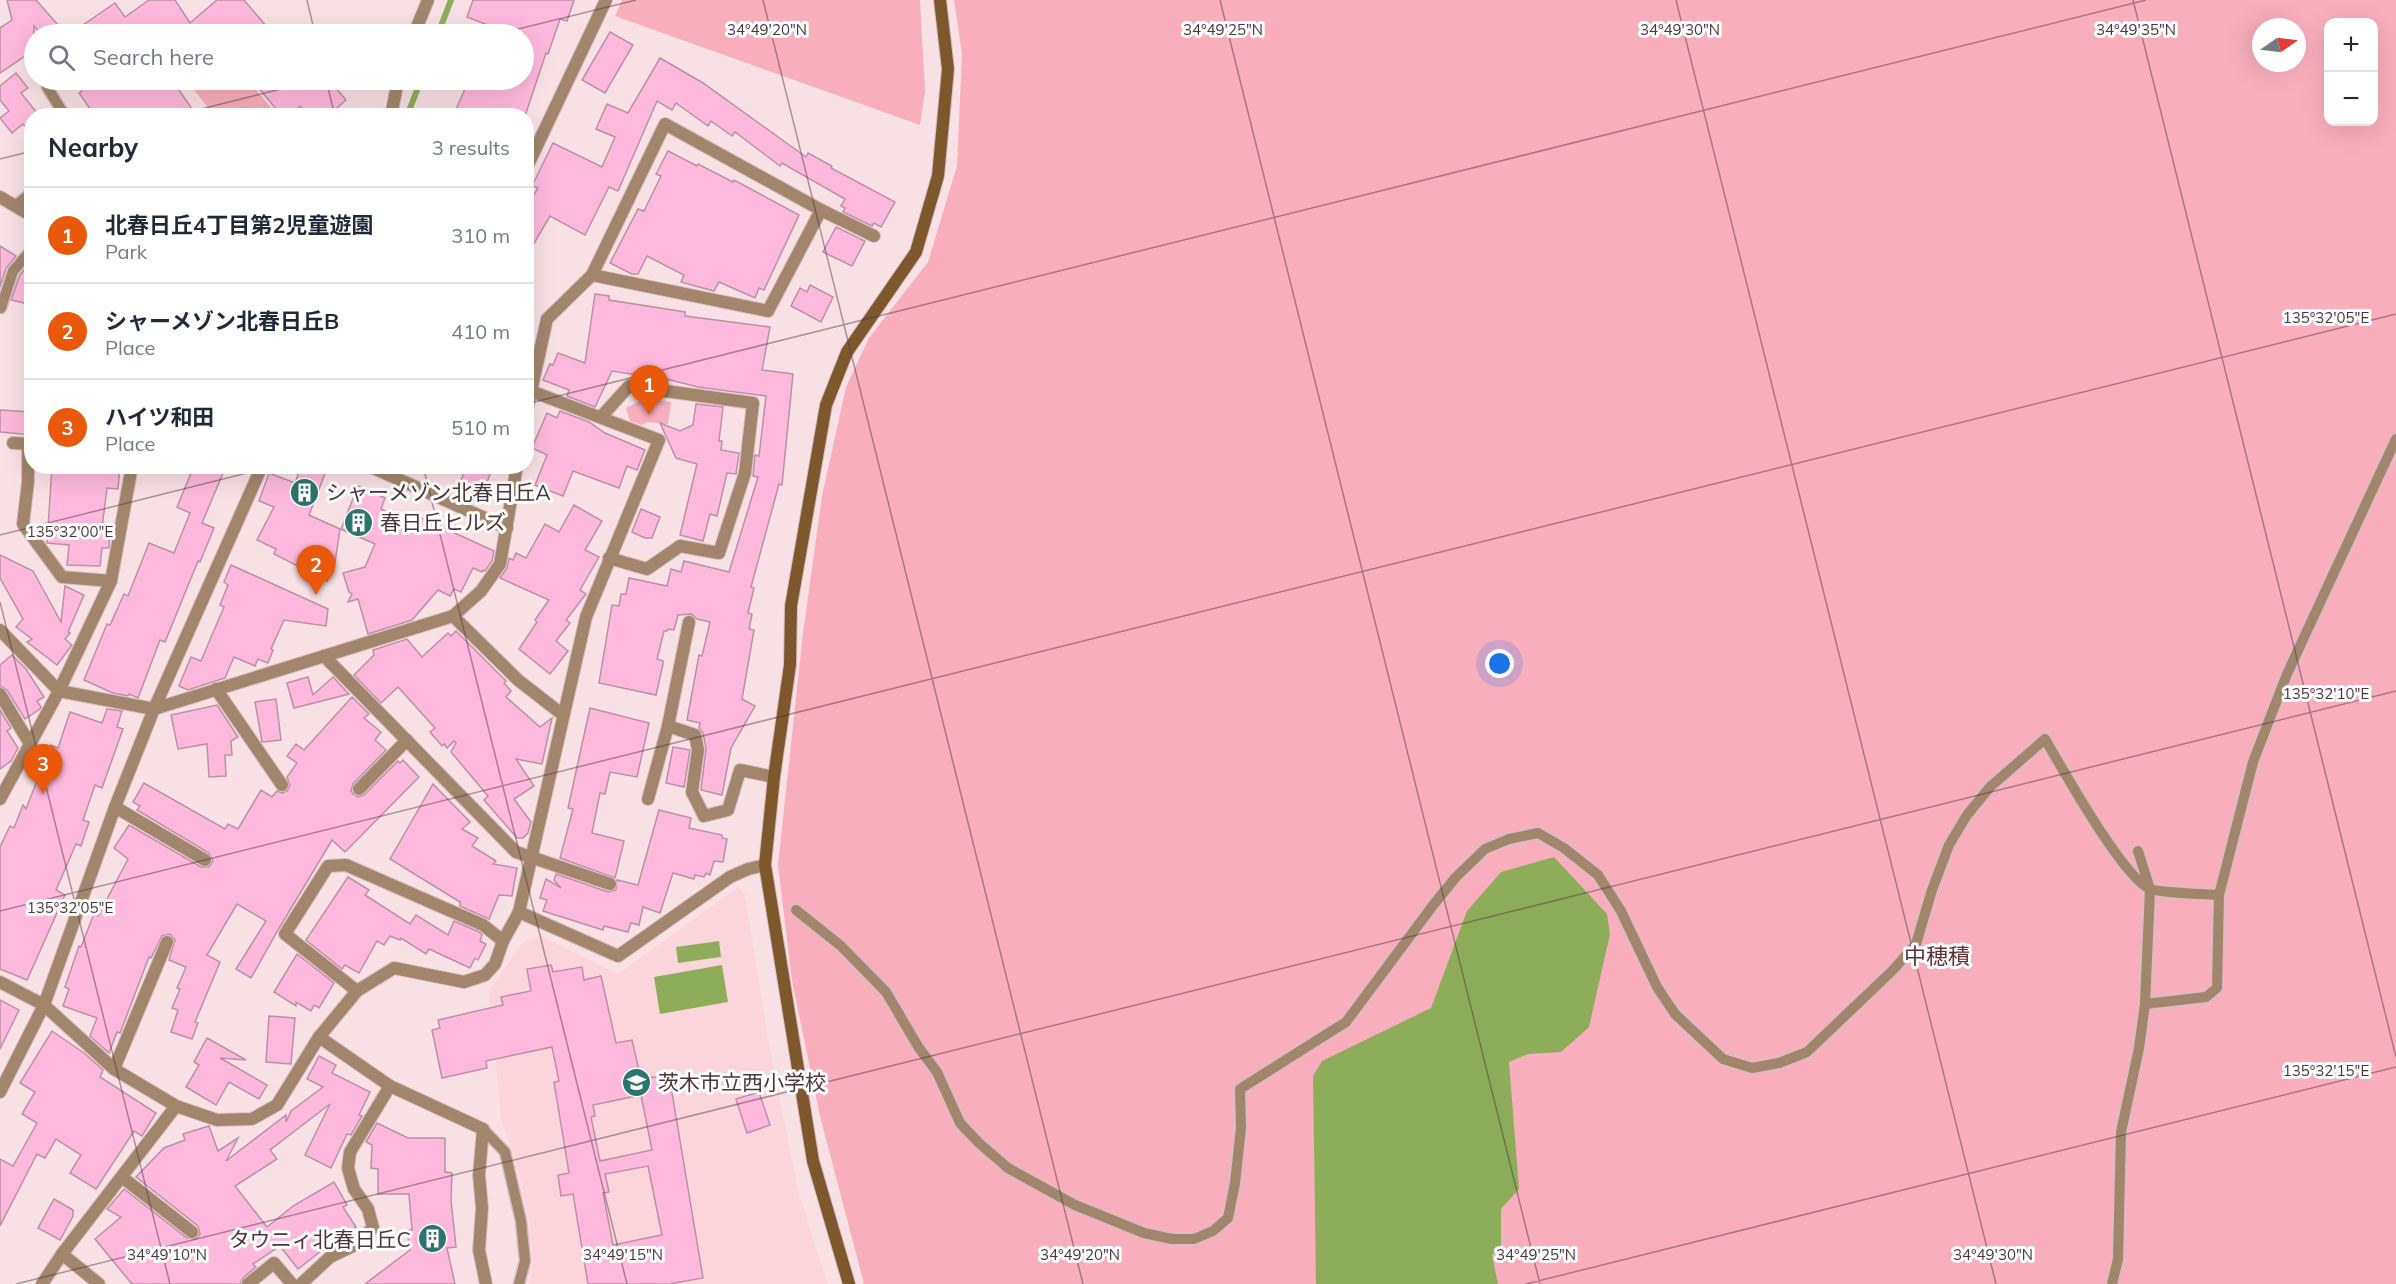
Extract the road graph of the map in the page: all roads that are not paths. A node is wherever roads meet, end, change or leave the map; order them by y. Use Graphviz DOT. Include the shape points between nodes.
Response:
graph roads {
  1 [pos="428,0"];
  2 [pos="606,0"];
  3 [pos="939,0"];
  4 [pos="418,24"];
  5 [pos="49,90"];
  6 [pos="396,90"];
  7 [pos="60,108"];
  8 [pos="393,108"];
  9 [pos="534,152"];
  10 [pos="0,197"];
  11 [pos="24,199"];
  12 [pos="15,206"];
  13 [pos="821,210"];
  14 [pos="24,211"];
  15 [pos="874,236"];
  16 [pos="24,258"];
  17 [pos="592,275"];
  18 [pos="1,308"];
  19 [pos="534,378"];
  20 [pos="534,392"];
  21 [pos="601,417"];
  22 [pos="2396,438"];
  23 [pos="13,443"];
  24 [pos="24,444"];
  25 [pos="28,474"];
  26 [pos="131,474"];
  27 [pos="258,474"];
  28 [pos="387,474"];
  29 [pos="517,474"];
  30 [pos="507,528"];
  31 [pos="609,558"];
  32 [pos="111,581"];
  33 [pos="453,616"];
  34 [pos="689,622"];
  35 [pos="0,630"];
  36 [pos="324,656"];
  37 [pos="216,689"];
  38 [pos="59,691"];
  39 [pos="0,694"];
  40 [pos="154,709"];
  41 [pos="563,715"];
  42 [pos="668,726"];
  43 [pos="407,740"];
  44 [pos="30,744"];
  45 [pos="774,777"];
  46 [pos="282,785"];
  47 [pos="359,789"];
  48 [pos="0,799"];
  49 [pos="648,799"];
  50 [pos="115,807"];
  51 [pos="2138,851"];
  52 [pos="533,856"];
  53 [pos="205,860"];
  54 [pos="765,865"];
  55 [pos="610,884"];
  56 [pos="2150,889"];
  57 [pos="2219,895"];
  58 [pos="796,910"];
  59 [pos="519,912"];
  60 [pos="503,941"];
  61 [pos="167,942"];
  62 [pos="0,982"];
  63 [pos="357,991"];
  64 [pos="2145,1004"];
  65 [pos="44,1005"];
  66 [pos="319,1037"];
  67 [pos="114,1069"];
  68 [pos="390,1086"];
  69 [pos="0,1092"];
  70 [pos="176,1107"];
  71 [pos="483,1129"];
  72 [pos="122,1177"];
  73 [pos="192,1232"];
  74 [pos="62,1254"];
  75 [pos="42,1284"];
  76 [pos="99,1284"];
  77 [pos="248,1284"];
  78 [pos="292,1284"];
  79 [pos="301,1284"];
  80 [pos="486,1284"];
  81 [pos="519,1284"];
  82 [pos="849,1284"];
  83 [pos="2112,1284"];
  1 -- 4 [label="street"];
  2 -- 9 [label="street"];
  3 -- 45 [label="street" via="948,69 938,176 916,252 847,352 826,405 791,606 790,665"];
  5 -- 7 [label="lane"];
  6 -- 8 [label="street"];
  10 -- 12 [label="street"];
  11 -- 12 [label="lane"];
  12 -- 14 [label="street"];
  13 -- 15 [label="street"];
  13 -- 17 [label="street" via="768,311"];
  13 -- 17 [label="street" via="665,124"];
  16 -- 18 [label="lane" via="13,271"];
  17 -- 19 [label="street" via="547,319"];
  20 -- 21 [label="street"];
  21 -- 31 [label="street" via="659,440"];
  21 -- 31 [label="street" via="629,386 753,403 745,473 719,553 680,546 647,569"];
  22 -- 57 [label="lane" via="2287,674 2257,751"];
  23 -- 24 [label="street"];
  25 -- 32 [label="street" via="22,524 62,577"];
  26 -- 32 [label="street"];
  27 -- 40 [label="street"];
  28 -- 30 [label="street"];
  29 -- 30 [label="street"];
  30 -- 33 [label="street" via="500,564 481,591"];
  31 -- 41 [label="street" via="586,617"];
  32 -- 38 [label="street"];
  33 -- 36 [label="street"];
  33 -- 41 [label="street" via="518,680"];
  34 -- 42 [label="street"];
  35 -- 38 [label="street"];
  36 -- 37 [label="street"];
  36 -- 43 [label="street"];
  37 -- 40 [label="street"];
  37 -- 46 [label="street"];
  38 -- 40 [label="street"];
  38 -- 44 [label="street"];
  39 -- 44 [label="street"];
  40 -- 50 [label="street"];
  41 -- 52 [label="street"];
  42 -- 45 [label="street" via="695,735 698,750 692,792 704,816 728,810 740,770"];
  42 -- 49 [label="street"];
  43 -- 47 [label="street"];
  43 -- 52 [label="street" via="516,852"];
  44 -- 48 [label="street"];
  45 -- 54 [label="street"];
  50 -- 53 [label="street"];
  50 -- 65 [label="street"];
  51 -- 56 [label="lane"];
  52 -- 55 [label="street"];
  52 -- 59 [label="street"];
  54 -- 59 [label="street" via="730,877 618,956"];
  54 -- 82 [label="street" via="813,1161"];
  56 -- 57 [label="lane"];
  56 -- 58 [label="lane" via="2134,876 2090,814 2045,740 1990,787 1967,815 1949,845 1916,944 1893,970 1807,1052 1752,1068 1723,1059 1675,1014 1598,875 1538,833 1509,839 1485,849 1456,877 1346,1022 1240,1089 1241,1128 1228,1218 1213,1231 1194,1239 1144,1233 1075,1205 1008,1168 960,1124 937,1072 886,992 841,946"];
  56 -- 64 [label="lane"];
  57 -- 64 [label="lane" via="2217,988 2206,997"];
  59 -- 60 [label="street"];
  60 -- 63 [label="street" via="495,964 485,975 464,982 394,968"];
  60 -- 63 [label="street" via="483,924 346,865 328,866 285,934"];
  61 -- 67 [label="street"];
  62 -- 65 [label="street"];
  63 -- 66 [label="street"];
  64 -- 83 [label="lane" via="2121,1132 2118,1259"];
  65 -- 67 [label="street"];
  65 -- 69 [label="street"];
  66 -- 68 [label="street"];
  66 -- 70 [label="street" via="277,1105 252,1119 217,1120"];
  67 -- 70 [label="street"];
  68 -- 71 [label="street"];
  68 -- 79 [label="street" via="350,1152 348,1168 373,1228 353,1246 330,1257"];
  70 -- 72 [label="street"];
  71 -- 80 [label="street" via="479,1250"];
  71 -- 81 [label="lane" via="505,1152 521,1221 525,1261"];
  72 -- 73 [label="street"];
  72 -- 74 [label="street"];
  74 -- 75 [label="street"];
  74 -- 76 [label="street"];
  77 -- 78 [label="street" via="274,1263"];
}
